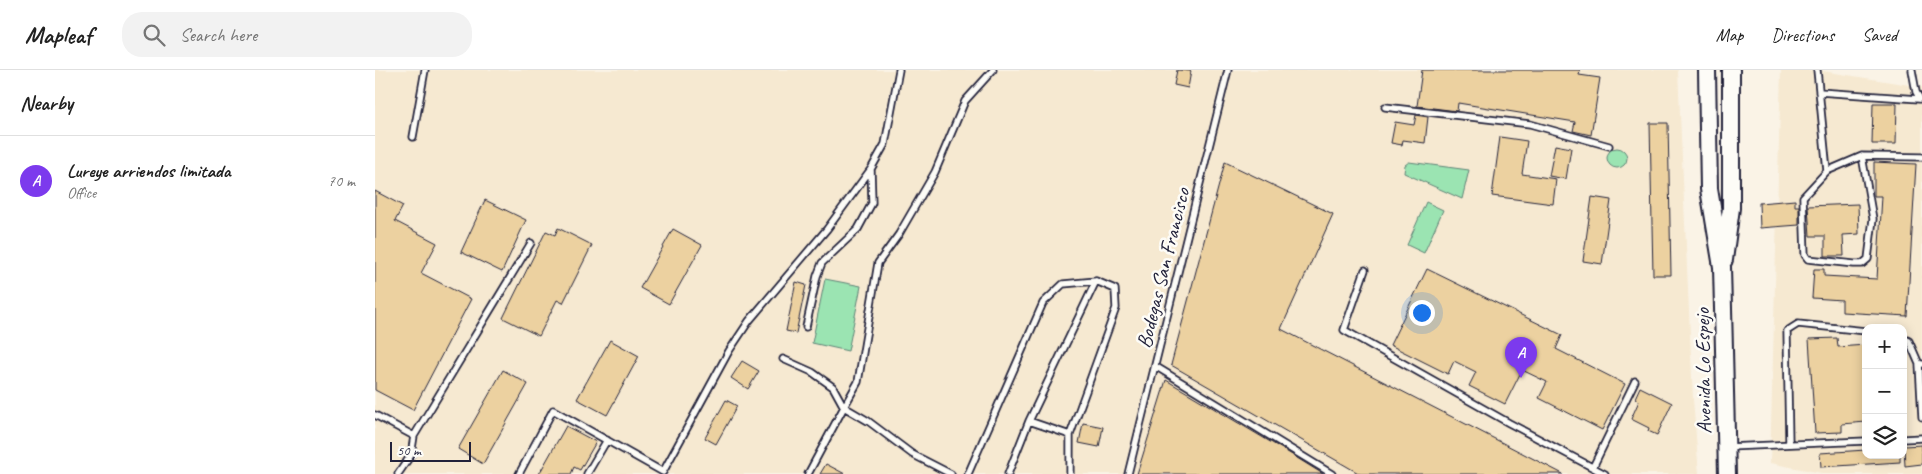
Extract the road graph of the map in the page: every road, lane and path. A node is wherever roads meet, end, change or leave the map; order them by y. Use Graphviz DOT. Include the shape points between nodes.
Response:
graph roads {
  1 [pos="425,70"];
  2 [pos="899,70"];
  3 [pos="993,70"];
  4 [pos="1228,70"];
  5 [pos="1707,70"];
  6 [pos="1731,70"];
  7 [pos="1817,70"];
  8 [pos="1912,70"];
  9 [pos="1819,92"];
  10 [pos="1920,100"];
  11 [pos="1385,106"];
  12 [pos="413,136"];
  13 [pos="1609,146"];
  14 [pos="1863,156"];
  15 [pos="1922,157"];
  16 [pos="871,169"];
  17 [pos="1827,171"];
  18 [pos="531,242"];
  19 [pos="1722,267"];
  20 [pos="1365,270"];
  21 [pos="1096,280"];
  22 [pos="806,327"];
  23 [pos="1862,331"];
  24 [pos="1907,340"];
  25 [pos="783,359"];
  26 [pos="1921,364"];
  27 [pos="1155,366"];
  28 [pos="1635,381"];
  29 [pos="844,407"];
  30 [pos="375,415"];
  31 [pos="1922,417"];
  32 [pos="1029,421"];
  33 [pos="1070,435"];
  34 [pos="414,436"];
  35 [pos="1922,438"];
  36 [pos="1907,439"];
  37 [pos="607,440"];
  38 [pos="1862,441"];
  39 [pos="1789,444"];
  40 [pos="1726,447"];
  41 [pos="1593,467"];
  42 [pos="398,474"];
  43 [pos="519,474"];
  44 [pos="587,474"];
  45 [pos="808,474"];
  46 [pos="951,474"];
  47 [pos="969,474"];
  48 [pos="1008,474"];
  49 [pos="1070,474"];
  50 [pos="1128,474"];
  51 [pos="1332,474"];
  52 [pos="1605,474"];
  53 [pos="1727,474"];
  1 -- 12 [label="lane"];
  2 -- 16 [label="lane" via="885,144"];
  3 -- 29 [label="lane" via="965,101 935,172 878,263 858,382"];
  4 -- 27 [label="lane, Bodegas San Francisco"];
  5 -- 19 [label="main road, Avenida Lo Espejo" via="1709,189"];
  6 -- 19 [label="main road, Avenida Lo Espejo" via="1731,208"];
  7 -- 9 [label="lane"];
  8 -- 10 [label="lane"];
  9 -- 10 [label="lane"];
  9 -- 17 [label="lane"];
  11 -- 13 [label="lane" via="1530,124"];
  14 -- 15 [label="lane"];
  14 -- 17 [label="lane"];
  14 -- 17 [label="lane" via="1873,219 1868,259 1861,264 1813,261 1805,255 1803,197"];
  16 -- 22 [label="lane" via="872,203 858,230 822,263"];
  16 -- 37 [label="lane" via="827,229 749,321 729,351 663,472"];
  18 -- 34 [label="lane"];
  19 -- 40 [label="main road, Avenida Lo Espejo"];
  20 -- 41 [label="lane" via="1344,330"];
  21 -- 32 [label="lane"];
  21 -- 33 [label="lane" via="1115,289 1116,308"];
  21 -- 47 [label="lane" via="1063,284 1043,303"];
  23 -- 39 [label="lane" via="1798,324 1787,331"];
  24 -- 26 [label="lane"];
  25 -- 29 [label="lane" via="812,372 833,387"];
  26 -- 31 [label="lane"];
  27 -- 50 [label="lane, Bodegas San Francisco"];
  27 -- 51 [label="lane"];
  28 -- 41 [label="lane"];
  29 -- 45 [label="lane"];
  29 -- 46 [label="lane" via="912,454"];
  30 -- 34 [label="lane"];
  32 -- 33 [label="lane"];
  32 -- 48 [label="lane"];
  33 -- 49 [label="lane"];
  34 -- 42 [label="lane" via="411,455"];
  35 -- 36 [label="lane"];
  37 -- 43 [label="lane" via="553,410"];
  37 -- 44 [label="lane"];
  38 -- 39 [label="lane"];
  39 -- 40 [label="lane"];
  40 -- 53 [label="main road, Avenida Lo Espejo"];
  41 -- 52 [label="lane"];
}
